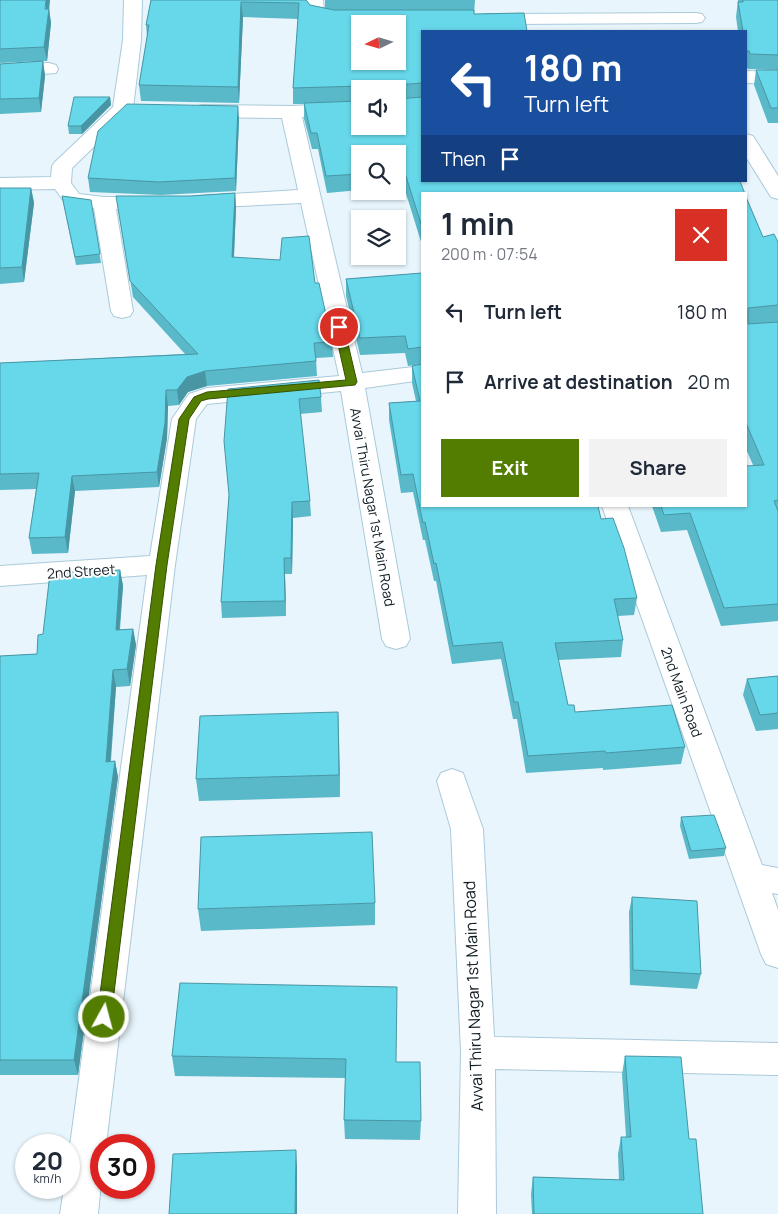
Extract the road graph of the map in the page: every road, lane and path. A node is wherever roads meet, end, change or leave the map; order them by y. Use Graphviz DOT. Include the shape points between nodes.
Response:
graph roads {
  1 [pos="133,0"];
  2 [pos="314,0"];
  3 [pos="494,0"];
  4 [pos="696,16"];
  5 [pos="351,19"];
  6 [pos="472,19"];
  7 [pos="492,19"];
  8 [pos="49,68"];
  9 [pos="0,71"];
  10 [pos="747,77"];
  11 [pos="778,78"];
  12 [pos="351,109"];
  13 [pos="182,110"];
  14 [pos="291,112"];
  15 [pos="747,142"];
  16 [pos="61,183"];
  17 [pos="0,184"];
  18 [pos="778,194"];
  19 [pos="310,196"];
  20 [pos="104,203"];
  21 [pos="122,311"];
  22 [pos="421,372"];
  23 [pos="352,382"];
  24 [pos="614,507"];
  25 [pos="162,565"];
  26 [pos="0,576"];
  27 [pos="396,639"];
  28 [pos="452,781"];
  29 [pos="764,879"];
  30 [pos="778,954"];
  31 [pos="478,1052"];
  32 [pos="778,1059"];
  33 [pos="79,1214"];
  34 [pos="477,1214"];
  1 -- 16 [label="street" via="133,109 62,166"];
  2 -- 5 [label="street" via="317,15"];
  3 -- 7 [label="street"];
  4 -- 7 [label="street"];
  6 -- 7 [label="street"];
  8 -- 9 [label="street"];
  10 -- 11 [label="street"];
  12 -- 14 [label="street"];
  13 -- 14 [label="street"];
  14 -- 19 [label="street, Avvai Thiru Nagar 1st Main Road"];
  15 -- 18 [label="street"];
  16 -- 17 [label="street"];
  16 -- 20 [label="street" via="72,199"];
  19 -- 20 [label="street"];
  19 -- 23 [label="street, Avvai Thiru Nagar 1st Main Road"];
  20 -- 21 [label="street"];
  22 -- 23 [label="street"];
  23 -- 25 [label="street" via="198,399 184,419"];
  23 -- 27 [label="street, Avvai Thiru Nagar 1st Main Road"];
  24 -- 29 [label="street, 2nd Main Road"];
  25 -- 26 [label="street, 2nd Street"];
  25 -- 33 [label="street"];
  28 -- 31 [label="street, Avvai Thiru Nagar 1st Main Road" via="468,829"];
  29 -- 30 [label="street, 2nd Main Road"];
  31 -- 32 [label="street"];
  31 -- 34 [label="street, Avvai Thiru Nagar 1st Main Road"];
}
